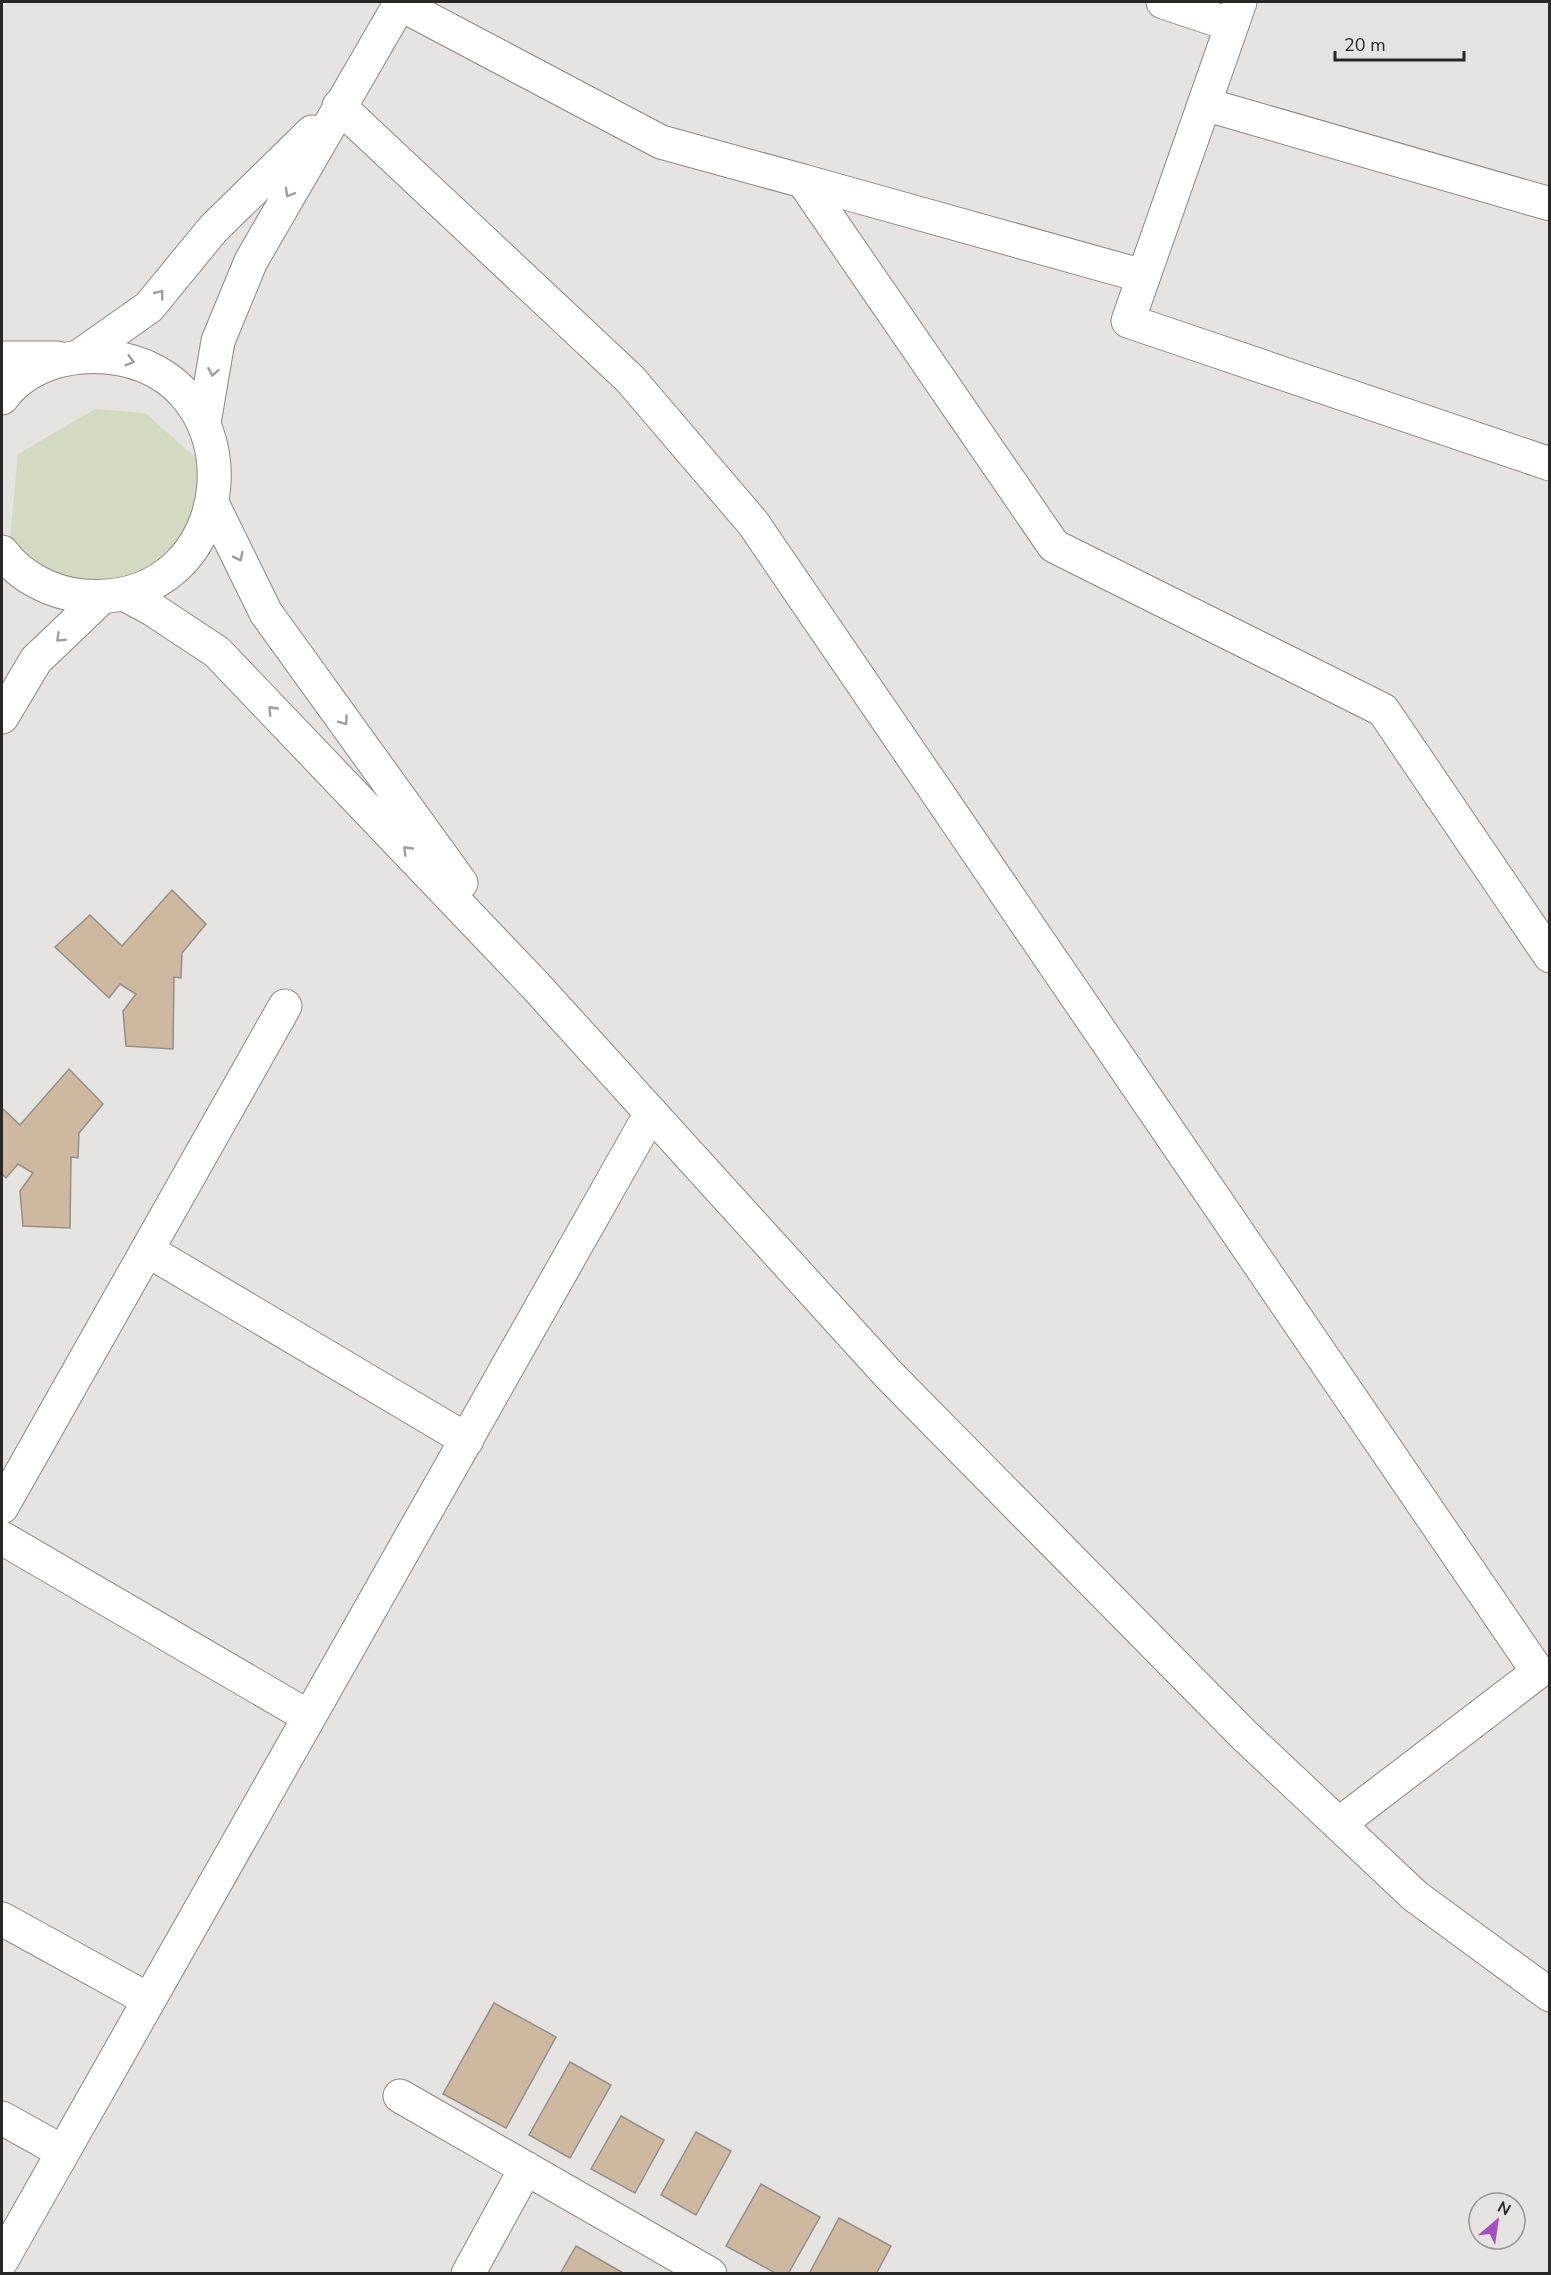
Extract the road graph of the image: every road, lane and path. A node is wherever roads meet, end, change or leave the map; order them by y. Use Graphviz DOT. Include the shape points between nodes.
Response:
graph roads {
  1 [pos="1163,2"];
  2 [pos="401,3"];
  3 [pos="1236,13"];
  4 [pos="1204,104"];
  5 [pos="339,106"];
  6 [pos="802,181"];
  7 [pos="1550,204"];
  8 [pos="1143,276"];
  9 [pos="74,356"];
  10 [pos="2,358"];
  11 [pos="2,398"];
  12 [pos="204,423"];
  13 [pos="1550,465"];
  14 [pos="213,505"];
  15 [pos="2,552"];
  16 [pos="113,596"];
  17 [pos="2,717"];
  18 [pos="1550,956"];
  19 [pos="534,984"];
  20 [pos="285,1006"];
  21 [pos="651,1113"];
  22 [pos="147,1250"];
  23 [pos="467,1440"];
  24 [pos="2,1507"];
  25 [pos="2,1538"];
  26 [pos="309,1717"];
  27 [pos="1339,1824"];
  28 [pos="2,1919"];
  29 [pos="1550,1995"];
  30 [pos="149,2000"];
  31 [pos="400,2096"];
  32 [pos="2,2118"];
  33 [pos="63,2152"];
  34 [pos="526,2168"];
  35 [pos="2,2260"];
  36 [pos="468,2274"];
  37 [pos="710,2274"];
  1 -- 3 [label="street"];
  2 -- 5 [label="street"];
  2 -- 6 [label="street" via="660,142"];
  3 -- 4 [label="street"];
  4 -- 7 [label="street"];
  4 -- 8 [label="street"];
  9 -- 5 [label="street, one-way" via="149,307 213,229"];
  5 -- 12 [label="street, one-way" via="251,261 218,341"];
  5 -- 27 [label="street" via="630,379 753,523 1538,1671"];
  6 -- 8 [label="street"];
  6 -- 18 [label="street" via="1054,546 1383,710"];
  8 -- 13 [label="street" via="1128,321"];
  9 -- 10 [label="street"];
  9 -- 11 [label="street" via="30,374"];
  9 -- 12 [label="street, one-way" via="127,359 152,369 182,391"];
  12 -- 14 [label="street" via="214,450"];
  14 -- 16 [label="street" via="199,541 178,565 147,586"];
  14 -- 19 [label="street, one-way" via="266,613"];
  15 -- 16 [label="street" via="36,582 67,594"];
  16 -- 17 [label="street, one-way" via="36,660"];
  19 -- 16 [label="street, one-way" via="217,652 152,609"];
  19 -- 21 [label="street"];
  20 -- 22 [label="street"];
  21 -- 23 [label="street"];
  21 -- 27 [label="street" via="889,1375 1244,1735"];
  22 -- 23 [label="street"];
  22 -- 24 [label="street"];
  23 -- 26 [label="street"];
  25 -- 26 [label="street"];
  26 -- 30 [label="street"];
  27 -- 29 [label="street" via="1415,1896"];
  28 -- 30 [label="street"];
  30 -- 33 [label="street"];
  31 -- 34 [label="street"];
  32 -- 33 [label="street"];
  33 -- 35 [label="street"];
  34 -- 36 [label="street"];
  34 -- 37 [label="street"];
}
